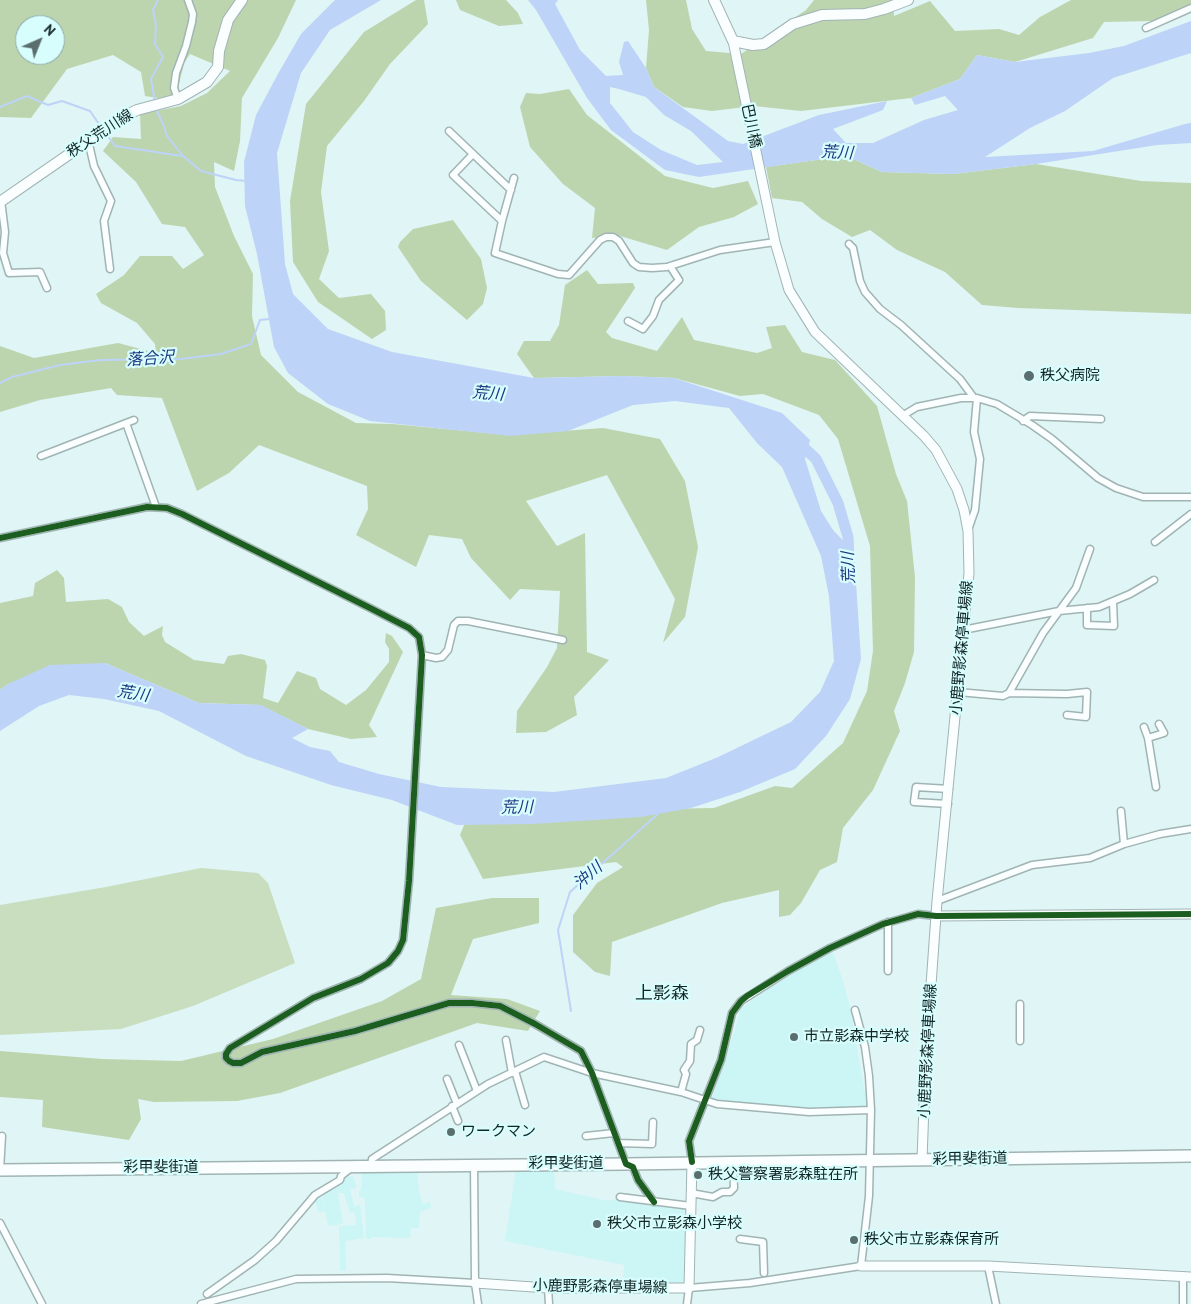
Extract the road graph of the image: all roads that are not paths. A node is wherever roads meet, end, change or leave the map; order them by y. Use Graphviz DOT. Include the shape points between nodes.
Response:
graph roads {
  1 [pos="188,0"];
  2 [pos="242,0"];
  3 [pos="714,0"];
  4 [pos="908,0"];
  5 [pos="1191,8"];
  6 [pos="1146,28"];
  7 [pos="734,46"];
  8 [pos="178,99"];
  9 [pos="449,131"];
  10 [pos="88,140"];
  11 [pos="473,154"];
  12 [pos="514,178"];
  13 [pos="510,190"];
  14 [pos="1,200"];
  15 [pos="768,203"];
  16 [pos="502,221"];
  17 [pos="774,242"];
  18 [pos="849,244"];
  19 [pos="670,266"];
  20 [pos="110,269"];
  21 [pos="48,288"];
  22 [pos="628,321"];
  23 [pos="975,398"];
  24 [pos="902,416"];
  25 [pos="134,420"];
  26 [pos="1101,420"];
  27 [pos="1024,421"];
  28 [pos="126,423"];
  29 [pos="41,456"];
  30 [pos="1191,497"];
  31 [pos="156,506"];
  32 [pos="1191,514"];
  33 [pos="968,532"];
  34 [pos="0,538"];
  35 [pos="1155,542"];
  36 [pos="1090,549"];
  37 [pos="1154,580"];
  38 [pos="1113,602"];
  39 [pos="1087,608"];
  40 [pos="1059,611"];
  41 [pos="963,630"];
  42 [pos="562,640"];
  43 [pos="422,655"];
  44 [pos="958,692"];
  45 [pos="1009,692"];
  46 [pos="1067,715"];
  47 [pos="1159,724"];
  48 [pos="1144,727"];
  49 [pos="1148,738"];
  50 [pos="1156,787"];
  51 [pos="949,789"];
  52 [pos="948,804"];
  53 [pos="1120,811"];
  54 [pos="1191,829"];
  55 [pos="1124,844"];
  56 [pos="937,901"];
  57 [pos="1191,914"];
  58 [pos="936,916"];
  59 [pos="888,922"];
  60 [pos="888,971"];
  61 [pos="1020,1004"];
  62 [pos="855,1010"];
  63 [pos="700,1030"];
  64 [pos="506,1040"];
  65 [pos="1020,1041"];
  66 [pos="459,1045"];
  67 [pos="513,1072"];
  68 [pos="592,1073"];
  69 [pos="447,1079"];
  70 [pos="477,1091"];
  71 [pos="682,1092"];
  72 [pos="705,1100"];
  73 [pos="525,1104"];
  74 [pos="454,1105"];
  75 [pos="871,1110"];
  76 [pos="458,1121"];
  77 [pos="653,1122"];
  78 [pos="614,1133"];
  79 [pos="2,1136"];
  80 [pos="586,1136"];
  81 [pos="618,1143"];
  82 [pos="1191,1156"];
  83 [pos="870,1159"];
  84 [pos="922,1160"];
  85 [pos="734,1161"];
  86 [pos="692,1162"];
  87 [pos="474,1164"];
  88 [pos="626,1164"];
  89 [pos="353,1166"];
  90 [pos="371,1166"];
  91 [pos="0,1170"];
  92 [pos="691,1193"];
  93 [pos="620,1197"];
  94 [pos="654,1202"];
  95 [pos="691,1206"];
  96 [pos="0,1223"];
  97 [pos="740,1240"];
  98 [pos="860,1266"];
  99 [pos="988,1266"];
  100 [pos="764,1272"];
  101 [pos="1187,1277"];
  102 [pos="475,1283"];
  103 [pos="548,1288"];
  104 [pos="689,1288"];
  105 [pos="207,1294"];
  106 [pos="1183,1294"];
  107 [pos="1191,1294"];
  108 [pos="42,1304"];
  109 [pos="207,1304"];
  110 [pos="478,1304"];
  111 [pos="549,1304"];
  112 [pos="687,1304"];
  113 [pos="996,1304"];
  114 [pos="1183,1304"];
  1 -- 8 [label="street" via="193,14 176,73 174,88"];
  2 -- 8 [label="main road, 秩父荒川線" via="228,20 214,75"];
  3 -- 7 [label="main road"];
  4 -- 7 [label="main road" via="864,14 822,15 792,24 764,44"];
  5 -- 6 [label="street"];
  7 -- 15 [label="main road, 巴川橋"];
  8 -- 10 [label="main road, 秩父荒川線" via="137,110"];
  9 -- 11 [label="street"];
  10 -- 14 [label="main road, 秩父荒川線"];
  10 -- 20 [label="street" via="94,166 111,201 104,221"];
  11 -- 13 [label="street"];
  11 -- 16 [label="street" via="453,175"];
  12 -- 13 [label="street"];
  13 -- 16 [label="street"];
  14 -- 21 [label="street" via="6,232 3,253 8,273 40,272"];
  15 -- 17 [label="main road, 小鹿野影森停車場線"];
  16 -- 19 [label="street" via="495,253 558,274 569,275 606,237 619,241 639,267"];
  17 -- 19 [label="street" via="720,250"];
  17 -- 24 [label="main road, 小鹿野影森停車場線" via="789,290 815,332"];
  18 -- 23 [label="street" via="853,248 864,292 960,379"];
  19 -- 22 [label="street" via="679,280 659,300 648,323 643,329"];
  23 -- 24 [label="street" via="917,407"];
  23 -- 27 [label="street" via="997,404"];
  23 -- 33 [label="street" via="974,432 980,459 975,510"];
  24 -- 33 [label="main road, 小鹿野影森停車場線" via="936,450 946,467 957,489"];
  25 -- 28 [label="street"];
  26 -- 27 [label="street" via="1030,416"];
  27 -- 30 [label="street" via="1052,439 1098,478 1116,488 1143,497"];
  28 -- 29 [label="street"];
  28 -- 31 [label="street"];
  31 -- 34 [label="street"];
  31 -- 43 [label="street" via="182,514 409,628 419,637"];
  32 -- 35 [label="street"];
  33 -- 41 [label="main road, 小鹿野影森停車場線" via="969,573"];
  36 -- 40 [label="street" via="1076,588"];
  37 -- 38 [label="street"];
  38 -- 39 [label="street"];
  38 -- 39 [label="street" via="1114,626 1087,625"];
  39 -- 40 [label="street"];
  40 -- 41 [label="street"];
  40 -- 45 [label="street" via="1043,632"];
  41 -- 44 [label="main road, 小鹿野影森停車場線"];
  42 -- 43 [label="street" via="458,621 448,650 442,657"];
  43 -- 68 [label="street" via="409,881 398,951 388,964 361,979 313,998 230,1048 226,1054 229,1061 241,1063 262,1052 355,1031 449,1003 472,1003 500,1006 567,1041 581,1051"];
  44 -- 45 [label="street" via="1003,696"];
  44 -- 51 [label="main road, 小鹿野影森停車場線"];
  45 -- 46 [label="street" via="1087,692 1086,717"];
  47 -- 49 [label="street" via="1164,733"];
  48 -- 49 [label="street"];
  49 -- 50 [label="street"];
  51 -- 52 [label="main road, 小鹿野影森停車場線"];
  51 -- 52 [label="street" via="916,787 914,802"];
  52 -- 56 [label="main road, 小鹿野影森停車場線"];
  53 -- 55 [label="street"];
  54 -- 55 [label="street"];
  55 -- 56 [label="street" via="1090,858 1032,865"];
  56 -- 58 [label="main road, 小鹿野影森停車場線"];
  57 -- 58 [label="main road"];
  58 -- 59 [label="street" via="918,914"];
  58 -- 84 [label="main road, 小鹿野影森停車場線"];
  59 -- 60 [label="street"];
  59 -- 72 [label="street" via="788,970 741,1001 732,1013 721,1060"];
  61 -- 65 [label="street"];
  62 -- 75 [label="street" via="868,1066"];
  63 -- 71 [label="street" via="697,1040 691,1044"];
  64 -- 67 [label="street"];
  66 -- 70 [label="street"];
  67 -- 68 [label="street" via="544,1057"];
  67 -- 70 [label="street"];
  67 -- 73 [label="street"];
  68 -- 71 [label="street"];
  68 -- 78 [label="street"];
  69 -- 74 [label="street"];
  70 -- 74 [label="street"];
  71 -- 72 [label="street"];
  72 -- 75 [label="street" via="809,1112"];
  72 -- 86 [label="street" via="690,1141"];
  74 -- 76 [label="street"];
  74 -- 90 [label="street" via="372,1159"];
  75 -- 83 [label="street"];
  77 -- 81 [label="street" via="652,1144"];
  78 -- 80 [label="street"];
  78 -- 81 [label="street"];
  79 -- 91 [label="street"];
  81 -- 88 [label="street"];
  82 -- 84 [label="highway, 彩甲斐街道"];
  83 -- 84 [label="highway, 彩甲斐街道"];
  83 -- 85 [label="highway, 彩甲斐街道"];
  83 -- 98 [label="street" via="869,1203"];
  85 -- 86 [label="highway, 彩甲斐街道"];
  85 -- 92 [label="street" via="734,1188 730,1192 712,1197"];
  86 -- 88 [label="highway, 彩甲斐街道"];
  86 -- 92 [label="main road, 小鹿野影森停車場線"];
  87 -- 88 [label="highway, 彩甲斐街道"];
  87 -- 90 [label="highway, 彩甲斐街道"];
  87 -- 102 [label="street"];
  88 -- 94 [label="street" via="633,1167"];
  89 -- 90 [label="highway, 彩甲斐街道"];
  89 -- 91 [label="highway, 彩甲斐街道"];
  89 -- 105 [label="street" via="340,1180 315,1195 276,1241 255,1260"];
  92 -- 95 [label="main road, 小鹿野影森停車場線"];
  93 -- 94 [label="street"];
  94 -- 95 [label="street"];
  95 -- 104 [label="main road, 小鹿野影森停車場線"];
  96 -- 108 [label="street"];
  97 -- 100 [label="street" via="763,1242"];
  98 -- 99 [label="main road"];
  98 -- 104 [label="street" via="750,1283"];
  99 -- 101 [label="main road"];
  99 -- 113 [label="street"];
  101 -- 106 [label="street"];
  102 -- 103 [label="main road, 小鹿野影森停車場線"];
  102 -- 109 [label="street" via="387,1278 296,1279"];
  102 -- 110 [label="street"];
  103 -- 104 [label="main road, 小鹿野影森停車場線"];
  103 -- 111 [label="street"];
  104 -- 112 [label="street"];
  106 -- 107 [label="street"];
  106 -- 114 [label="street"];
}
